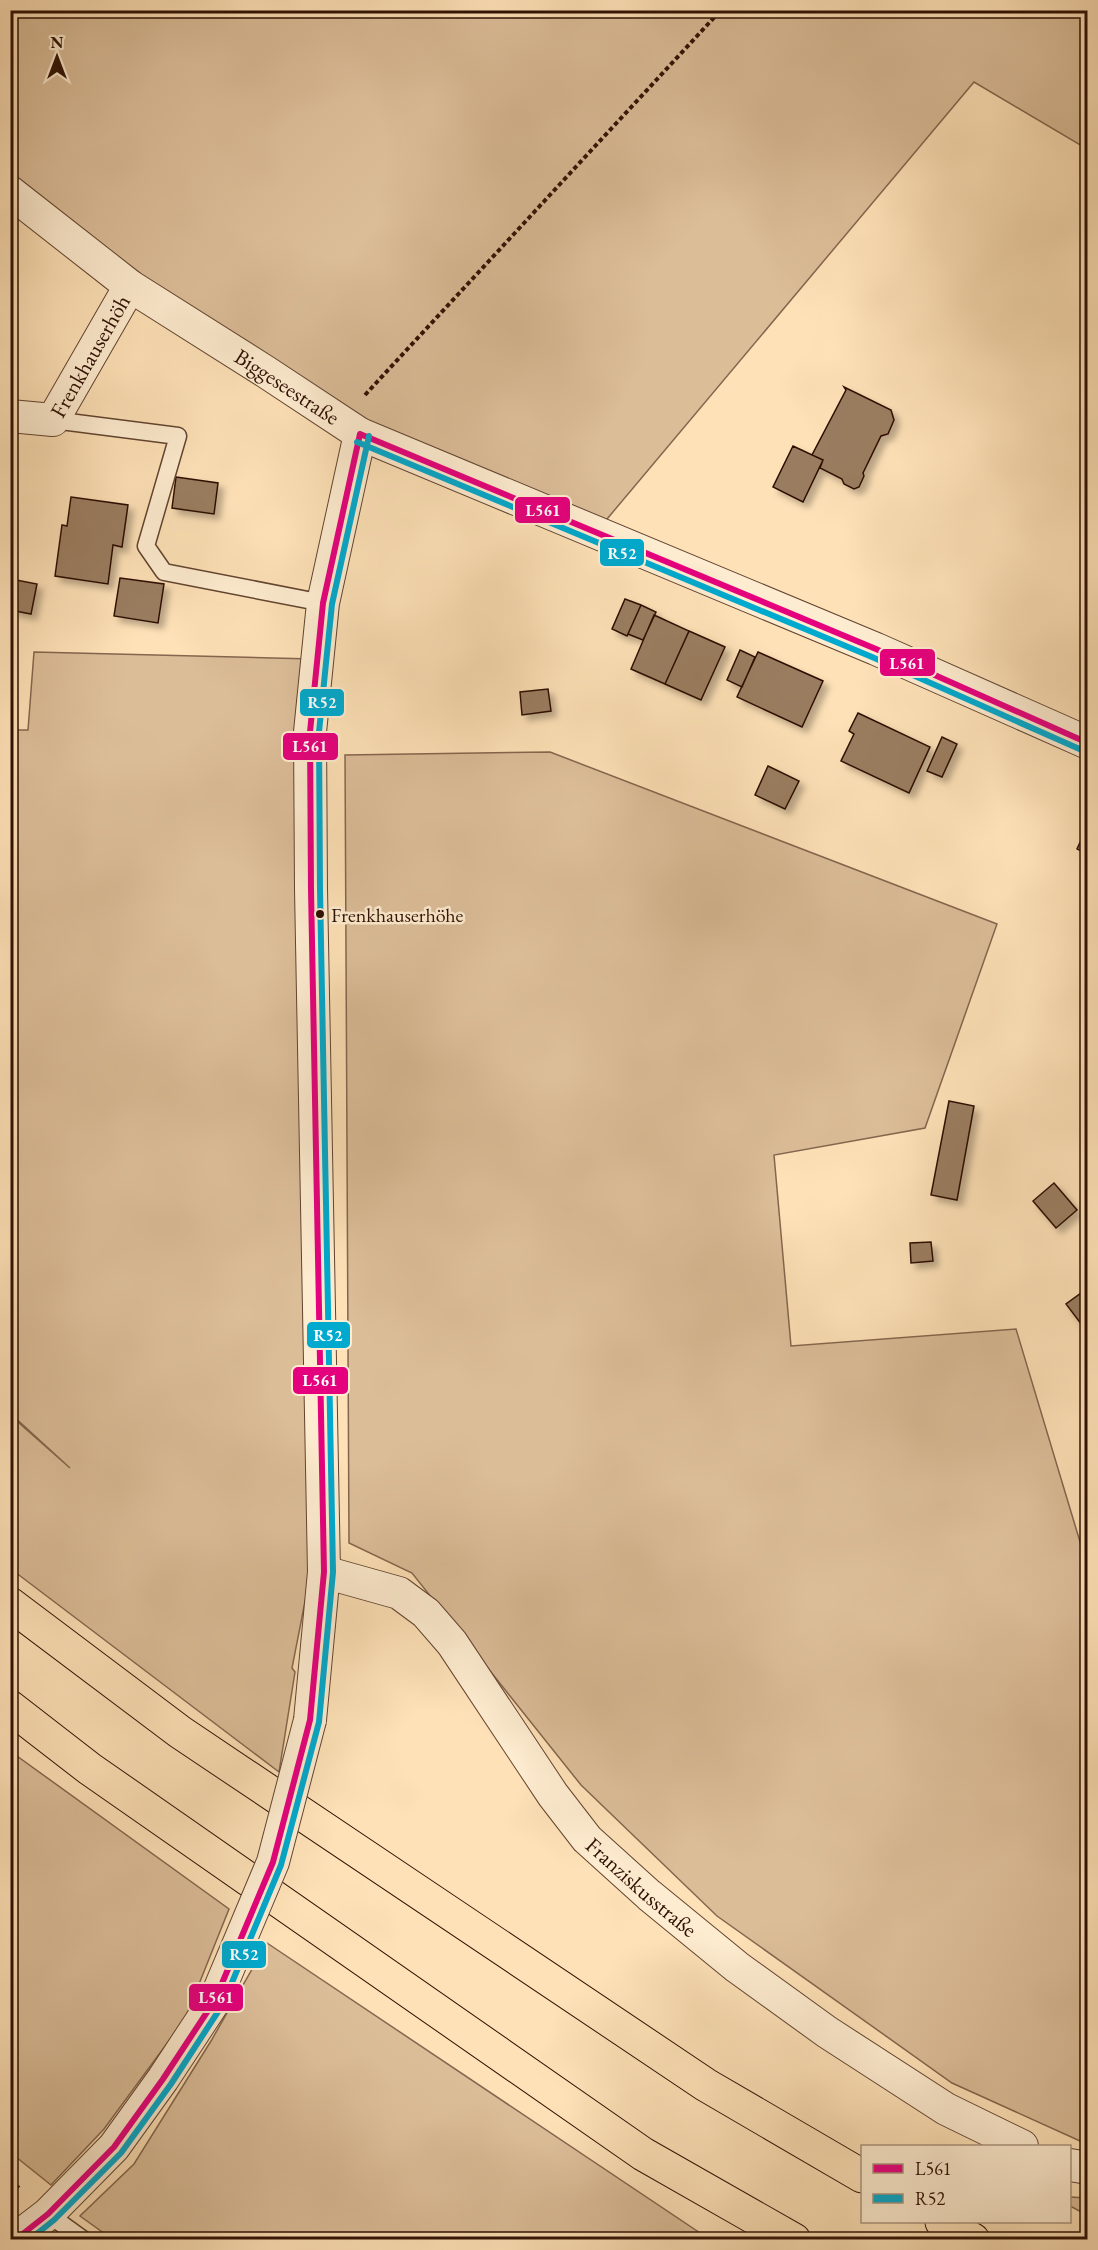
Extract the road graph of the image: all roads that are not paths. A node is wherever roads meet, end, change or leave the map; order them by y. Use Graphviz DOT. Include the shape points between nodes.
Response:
graph roads {
  1 [pos="10,192"];
  2 [pos="130,286"];
  3 [pos="10,416"];
  4 [pos="54,420"];
  5 [pos="351,427"];
  6 [pos="323,603"];
  7 [pos="1088,743"];
  8 [pos="324,1572"];
  9 [pos="10,1604"];
  10 [pos="10,1707"];
  11 [pos="1020,2145"];
  12 [pos="1071,2165"];
  13 [pos="1088,2168"];
  14 [pos="861,2175"];
  15 [pos="48,2214"];
  16 [pos="944,2223"];
  17 [pos="14,2240"];
  18 [pos="84,2240"];
  19 [pos="794,2240"];
  20 [pos="973,2240"];
  1 -- 2 [label="street, Biggeseestraße"];
  2 -- 4 [label="street, Frenkhauserhöh"];
  2 -- 5 [label="street, Biggeseestraße"];
  3 -- 4 [label="street, Frenkhauserhöh"];
  4 -- 6 [label="lane" via="178,436 146,546 164,572"];
  5 -- 6 [label="street"];
  5 -- 7 [label="street, Biggeseestraße" via="876,648"];
  6 -- 8 [label="street" via="310,755"];
  8 -- 11 [label="street, Franziskusstraße" via="399,1593 426,1613 452,1643 553,1795 587,1839 737,1967 946,2109"];
  8 -- 15 [label="street, bridge" via="309,1720 273,1862 214,2000 114,2147"];
  9 -- 14 [label="highway" via="180,1732 687,2072"];
  10 -- 19 [label="highway" via="90,1769 643,2154"];
  12 -- 13 [label="street"];
  15 -- 17 [label="street"];
  15 -- 18 [label="lane"];
  16 -- 20 [label="highway"];
}
